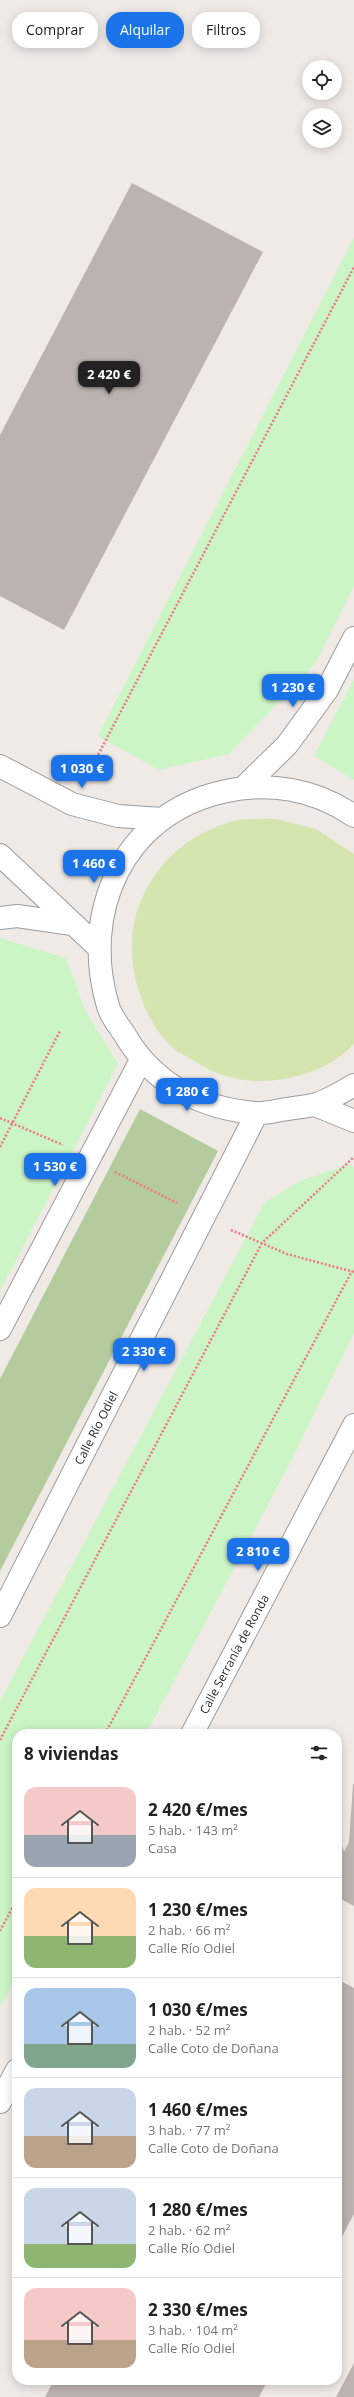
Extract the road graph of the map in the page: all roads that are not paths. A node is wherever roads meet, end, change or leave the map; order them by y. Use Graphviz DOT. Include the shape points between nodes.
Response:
graph roads {
  1 [pos="354,638"];
  2 [pos="0,766"];
  3 [pos="245,786"];
  4 [pos="354,816"];
  5 [pos="162,819"];
  6 [pos="0,855"];
  7 [pos="0,918"];
  8 [pos="72,924"];
  9 [pos="98,947"];
  10 [pos="141,1060"];
  11 [pos="354,1085"];
  12 [pos="315,1105"];
  13 [pos="257,1113"];
  14 [pos="354,1120"];
  15 [pos="0,1329"];
  16 [pos="354,1425"];
  17 [pos="0,1616"];
  18 [pos="195,1729"];
  19 [pos="12,2079"];
  20 [pos="0,2102"];
  1 -- 3 [label="street" via="327,690 287,745"];
  2 -- 5 [label="street" via="72,804 118,816"];
  3 -- 4 [label="street" via="291,788 336,803"];
  3 -- 5 [label="street" via="201,797"];
  5 -- 9 [label="street" via="135,844 115,875 102,910"];
  6 -- 8 [label="street"];
  7 -- 8 [label="street" via="17,916"];
  8 -- 9 [label="street"];
  9 -- 10 [label="street" via="108,1007"];
  10 -- 13 [label="street" via="174,1088 214,1106"];
  10 -- 15 [label="street"];
  11 -- 12 [label="street"];
  12 -- 13 [label="street"];
  12 -- 14 [label="street"];
  13 -- 17 [label="street, Calle Río Odiel"];
  16 -- 18 [label="street, Calle Serranía de Ronda"];
  19 -- 20 [label="street"];
}
